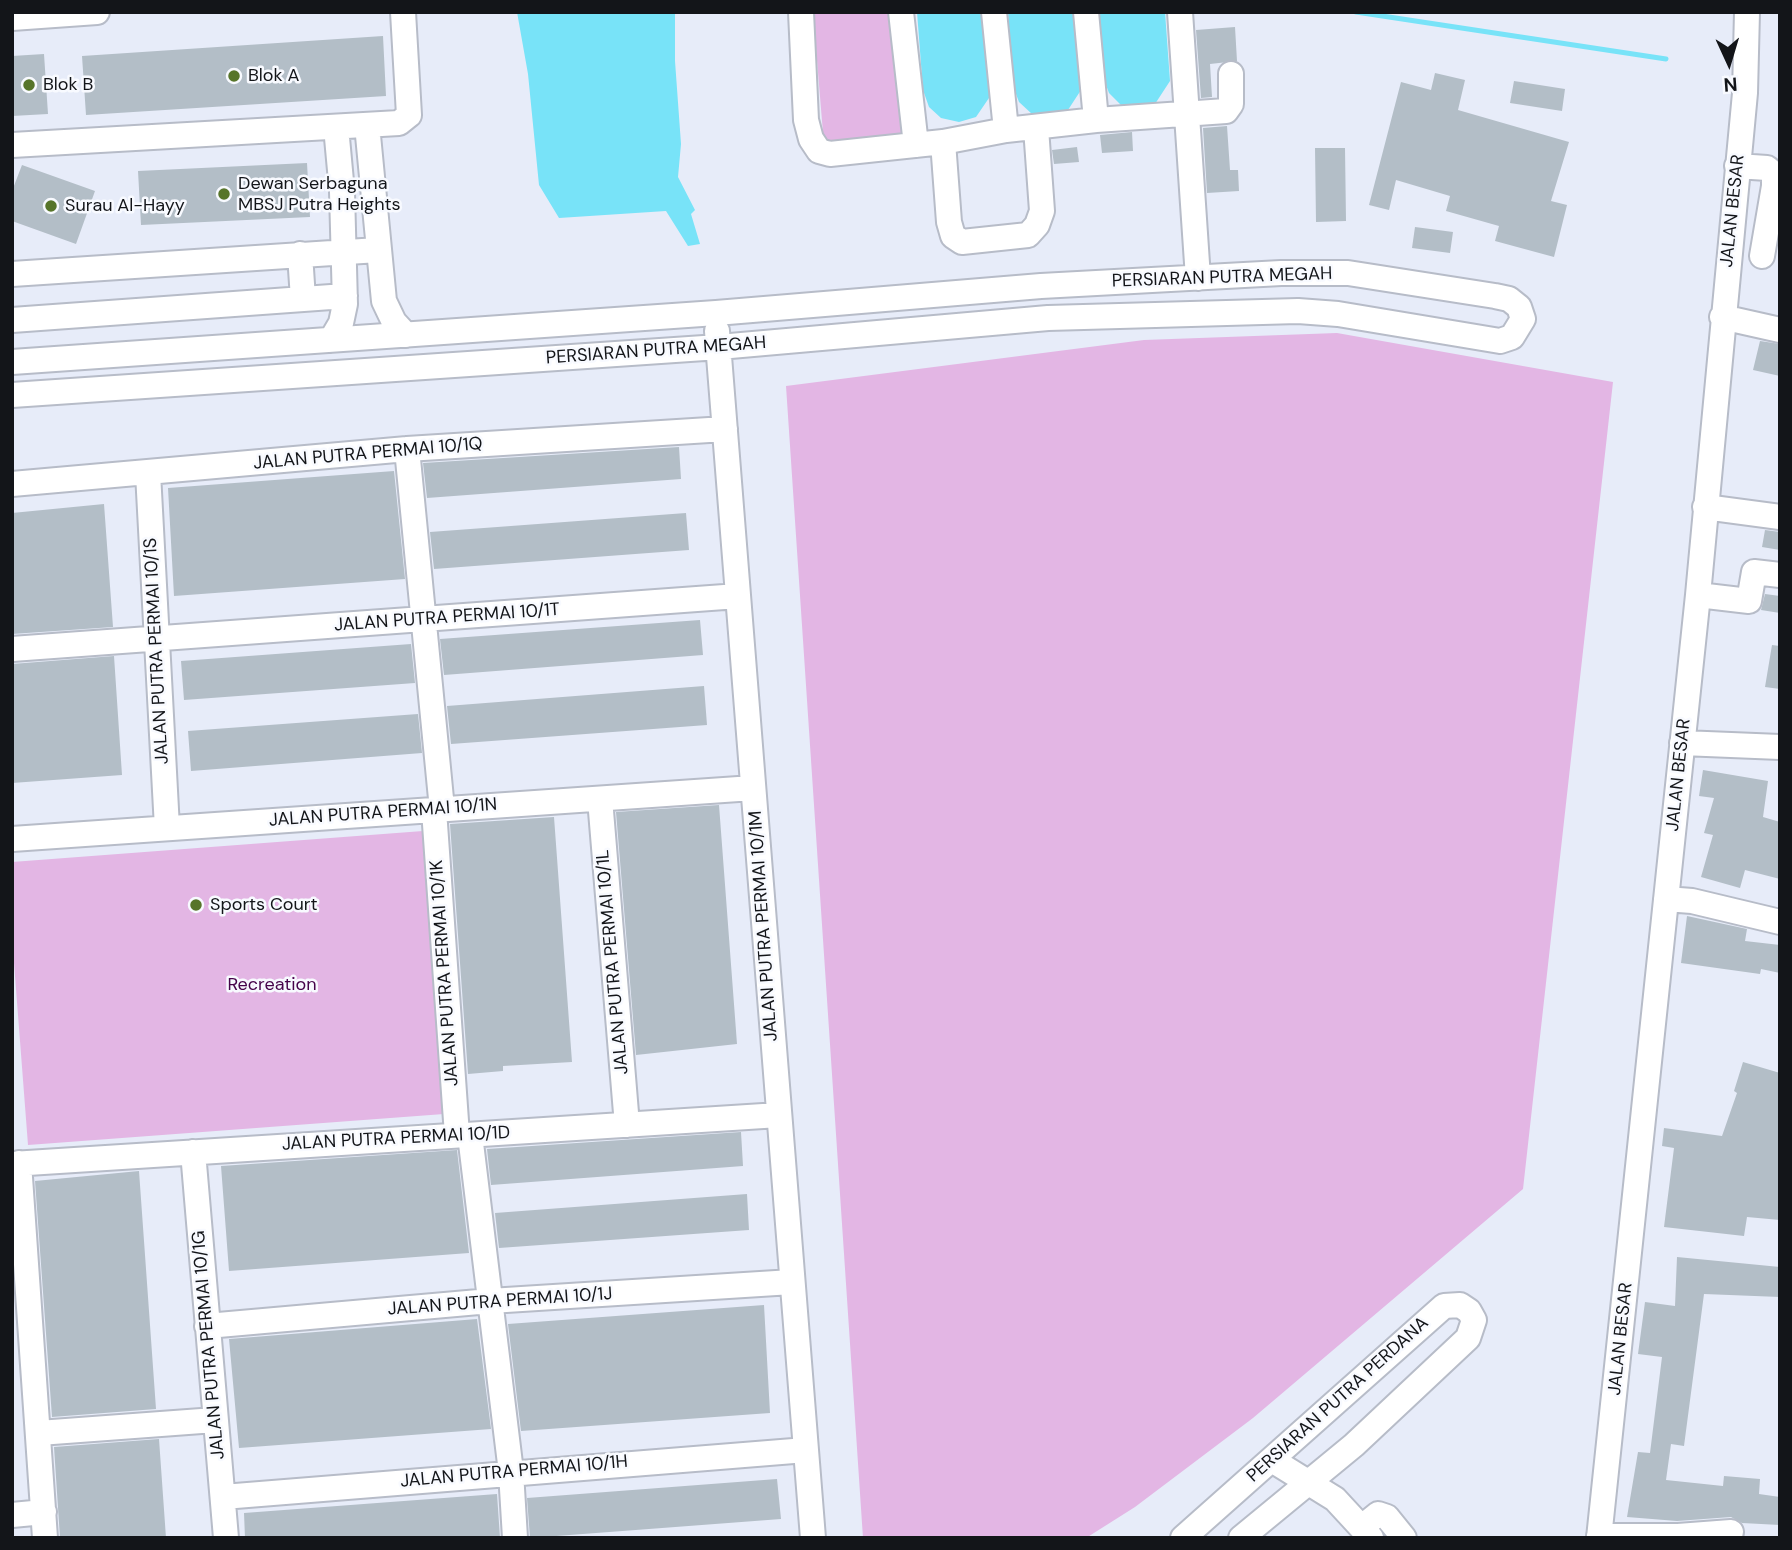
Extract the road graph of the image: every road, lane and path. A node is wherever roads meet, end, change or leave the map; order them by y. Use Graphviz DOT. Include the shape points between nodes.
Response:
graph roads {
  1 [pos="97,12"];
  2 [pos="403,12"];
  3 [pos="801,12"];
  4 [pos="901,12"];
  5 [pos="994,12"];
  6 [pos="1086,12"];
  7 [pos="1180,12"];
  8 [pos="1747,12"];
  9 [pos="12,18"];
  10 [pos="1231,74"];
  11 [pos="1187,115"];
  12 [pos="1096,120"];
  13 [pos="367,125"];
  14 [pos="336,127"];
  15 [pos="1036,128"];
  16 [pos="1006,130"];
  17 [pos="943,142"];
  18 [pos="12,145"];
  19 [pos="916,145"];
  20 [pos="1737,166"];
  21 [pos="378,250"];
  22 [pos="344,252"];
  23 [pos="300,254"];
  24 [pos="1762,256"];
  25 [pos="12,274"];
  26 [pos="1198,278"];
  27 [pos="303,299"];
  28 [pos="345,300"];
  29 [pos="716,313"];
  30 [pos="1723,317"];
  31 [pos="12,320"];
  32 [pos="1780,330"];
  33 [pos="406,335"];
  34 [pos="331,340"];
  35 [pos="719,347"];
  36 [pos="12,362"];
  37 [pos="12,394"];
  38 [pos="725,429"];
  39 [pos="407,449"];
  40 [pos="148,473"];
  41 [pos="12,484"];
  42 [pos="1705,507"];
  43 [pos="1780,517"];
  44 [pos="1780,575"];
  45 [pos="1698,595"];
  46 [pos="738,596"];
  47 [pos="426,619"];
  48 [pos="156,639"];
  49 [pos="12,649"];
  50 [pos="1682,743"];
  51 [pos="1780,747"];
  52 [pos="754,788"];
  53 [pos="600,799"];
  54 [pos="438,810"];
  55 [pos="167,828"];
  56 [pos="12,839"];
  57 [pos="1666,900"];
  58 [pos="1780,922"];
  59 [pos="779,1115"];
  60 [pos="627,1125"];
  61 [pos="464,1135"];
  62 [pos="193,1152"];
  63 [pos="15,1163"];
  64 [pos="792,1282"];
  65 [pos="490,1301"];
  66 [pos="207,1326"];
  67 [pos="22,1343"];
  68 [pos="215,1420"];
  69 [pos="39,1433"];
  70 [pos="806,1450"];
  71 [pos="1272,1460"];
  72 [pos="511,1472"];
  73 [pos="1307,1484"];
  74 [pos="223,1497"];
  75 [pos="44,1512"];
  76 [pos="12,1515"];
  77 [pos="1367,1532"];
  78 [pos="1731,1532"];
  79 [pos="1599,1537"];
  80 [pos="45,1538"];
  81 [pos="226,1538"];
  82 [pos="515,1538"];
  83 [pos="813,1538"];
  84 [pos="1183,1538"];
  85 [pos="1241,1538"];
  86 [pos="1404,1538"];
  1 -- 9 [label="street"];
  2 -- 13 [label="street" via="409,115 399,123"];
  3 -- 19 [label="street" via="806,120 819,150 830,154"];
  4 -- 19 [label="street"];
  5 -- 16 [label="street"];
  6 -- 12 [label="street"];
  7 -- 11 [label="street"];
  8 -- 20 [label="street, JALAN BESAR"];
  10 -- 11 [label="street" via="1231,104 1226,111"];
  11 -- 12 [label="street"];
  11 -- 26 [label="street"];
  12 -- 15 [label="street"];
  13 -- 14 [label="street"];
  13 -- 21 [label="street"];
  14 -- 18 [label="street"];
  14 -- 22 [label="street"];
  15 -- 16 [label="street"];
  15 -- 17 [label="street" via="1042,211 1028,235 962,242 953,236"];
  16 -- 17 [label="street"];
  17 -- 19 [label="street"];
  20 -- 24 [label="street" via="1767,168 1773,174"];
  20 -- 30 [label="street, JALAN BESAR"];
  21 -- 22 [label="street"];
  21 -- 33 [label="street" via="384,301"];
  22 -- 23 [label="street"];
  22 -- 28 [label="street"];
  23 -- 25 [label="street"];
  23 -- 27 [label="street"];
  26 -- 29 [label="street, PERSIARAN PUTRA MEGAH"];
  26 -- 35 [label="street, PERSIARAN PUTRA MEGAH" via="1349,273 1509,299 1519,307 1523,319 1512,337 1500,341 1338,314 1273,310 1048,318"];
  27 -- 28 [label="street"];
  27 -- 31 [label="street"];
  28 -- 34 [label="street" via="341,323"];
  29 -- 33 [label="street, PERSIARAN PUTRA MEGAH"];
  29 -- 35 [label="street, JALAN PUTRA PERMAI 10/1M"];
  30 -- 32 [label="street"];
  30 -- 42 [label="street, JALAN BESAR"];
  33 -- 34 [label="street, PERSIARAN PUTRA MEGAH"];
  34 -- 36 [label="street, PERSIARAN PUTRA MEGAH"];
  35 -- 37 [label="street, PERSIARAN PUTRA MEGAH"];
  35 -- 38 [label="street, JALAN PUTRA PERMAI 10/1M"];
  38 -- 39 [label="street, JALAN PUTRA PERMAI 10/1Q"];
  38 -- 46 [label="street, JALAN PUTRA PERMAI 10/1M"];
  39 -- 40 [label="street, JALAN PUTRA PERMAI 10/1Q"];
  39 -- 47 [label="street, JALAN PUTRA PERMAI 10/1K"];
  40 -- 41 [label="street, JALAN PUTRA PERMAI 10/1Q"];
  40 -- 48 [label="street, JALAN PUTRA PERMAI 10/1S"];
  42 -- 43 [label="street"];
  42 -- 45 [label="street, JALAN BESAR"];
  44 -- 45 [label="street" via="1754,572 1749,601"];
  45 -- 50 [label="street, JALAN BESAR"];
  46 -- 47 [label="street, JALAN PUTRA PERMAI 10/1T"];
  46 -- 52 [label="street, JALAN PUTRA PERMAI 10/1M"];
  47 -- 48 [label="street, JALAN PUTRA PERMAI 10/1T"];
  47 -- 54 [label="street, JALAN PUTRA PERMAI 10/1K"];
  48 -- 49 [label="street, JALAN PUTRA PERMAI 10/1T"];
  48 -- 55 [label="street, JALAN PUTRA PERMAI 10/1S"];
  50 -- 51 [label="street"];
  50 -- 57 [label="street, JALAN BESAR"];
  52 -- 53 [label="street, JALAN PUTRA PERMAI 10/1N"];
  52 -- 59 [label="street, JALAN PUTRA PERMAI 10/1M"];
  53 -- 54 [label="street, JALAN PUTRA PERMAI 10/1N"];
  53 -- 60 [label="street, JALAN PUTRA PERMAI 10/1L"];
  54 -- 55 [label="street, JALAN PUTRA PERMAI 10/1N"];
  54 -- 61 [label="street, JALAN PUTRA PERMAI 10/1K"];
  55 -- 56 [label="street, JALAN PUTRA PERMAI 10/1N"];
  57 -- 58 [label="street" via="1692,901"];
  57 -- 79 [label="street, JALAN BESAR"];
  59 -- 60 [label="street, JALAN PUTRA PERMAI 10/1D"];
  59 -- 64 [label="street, JALAN PUTRA PERMAI 10/1M"];
  60 -- 61 [label="street, JALAN PUTRA PERMAI 10/1D"];
  61 -- 62 [label="street, JALAN PUTRA PERMAI 10/1D"];
  61 -- 65 [label="street, JALAN PUTRA PERMAI 10/1K"];
  62 -- 63 [label="street, JALAN PUTRA PERMAI 10/1D"];
  62 -- 66 [label="street, JALAN PUTRA PERMAI 10/1G"];
  63 -- 67 [label="street"];
  64 -- 65 [label="street, JALAN PUTRA PERMAI 10/1J"];
  64 -- 70 [label="street, JALAN PUTRA PERMAI 10/1M"];
  65 -- 66 [label="street, JALAN PUTRA PERMAI 10/1J"];
  65 -- 72 [label="street, JALAN PUTRA PERMAI 10/1K"];
  66 -- 68 [label="street, JALAN PUTRA PERMAI 10/1G"];
  67 -- 69 [label="street"];
  68 -- 69 [label="street"];
  68 -- 74 [label="street, JALAN PUTRA PERMAI 10/1G"];
  69 -- 75 [label="street"];
  70 -- 72 [label="street, JALAN PUTRA PERMAI 10/1H"];
  70 -- 83 [label="street, JALAN PUTRA PERMAI 10/1M"];
  71 -- 73 [label="street"];
  71 -- 73 [label="street, PERSIARAN PUTRA PERDANA" via="1444,1306 1460,1305 1469,1311 1474,1320 1468,1338"];
  71 -- 84 [label="street, PERSIARAN PUTRA PERDANA"];
  72 -- 74 [label="street, JALAN PUTRA PERMAI 10/1H"];
  72 -- 82 [label="street, JALAN PUTRA PERMAI 10/1K"];
  73 -- 77 [label="street" via="1335,1499"];
  73 -- 85 [label="street, PERSIARAN PUTRA PERDANA"];
  74 -- 81 [label="street, JALAN PUTRA PERMAI 10/1G"];
  75 -- 76 [label="street"];
  75 -- 80 [label="street"];
  77 -- 86 [label="street" via="1378,1514 1387,1517"];
  78 -- 79 [label="street"];
}
